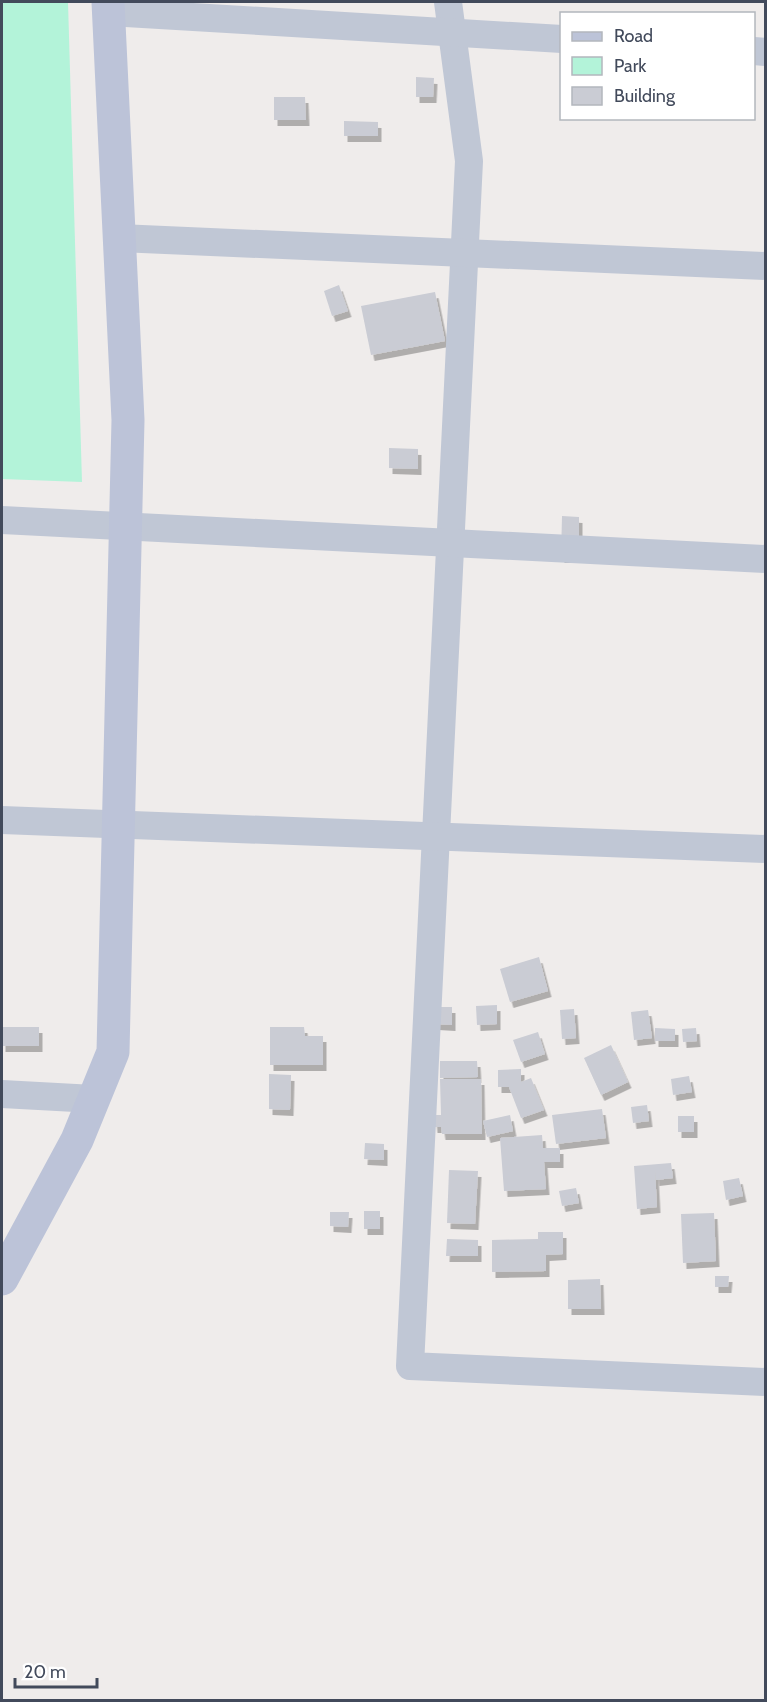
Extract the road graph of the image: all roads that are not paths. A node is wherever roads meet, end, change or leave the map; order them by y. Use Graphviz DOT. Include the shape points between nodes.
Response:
graph roads {
  1 [pos="448,2"];
  2 [pos="108,7"];
  3 [pos="452,33"];
  4 [pos="560,39"];
  5 [pos="119,238"];
  6 [pos="464,253"];
  7 [pos="765,266"];
  8 [pos="2,520"];
  9 [pos="126,526"];
  10 [pos="450,543"];
  11 [pos="765,559"];
  12 [pos="2,820"];
  13 [pos="118,824"];
  14 [pos="436,836"];
  15 [pos="765,849"];
  16 [pos="2,1094"];
  17 [pos="94,1099"];
  18 [pos="2,1279"];
  19 [pos="765,1382"];
  1 -- 3 [label="street"];
  2 -- 3 [label="street"];
  2 -- 5 [label="main road"];
  3 -- 4 [label="street"];
  3 -- 6 [label="street" via="468,161"];
  5 -- 6 [label="street"];
  5 -- 9 [label="main road" via="128,420"];
  6 -- 7 [label="street"];
  6 -- 10 [label="street"];
  8 -- 9 [label="street"];
  9 -- 10 [label="street"];
  9 -- 13 [label="main road"];
  10 -- 11 [label="street"];
  10 -- 14 [label="street"];
  12 -- 13 [label="street"];
  13 -- 14 [label="street"];
  13 -- 17 [label="main road" via="113,1052"];
  14 -- 15 [label="street"];
  14 -- 19 [label="street" via="410,1366"];
  16 -- 17 [label="street"];
  17 -- 18 [label="main road" via="77,1140"];
}
